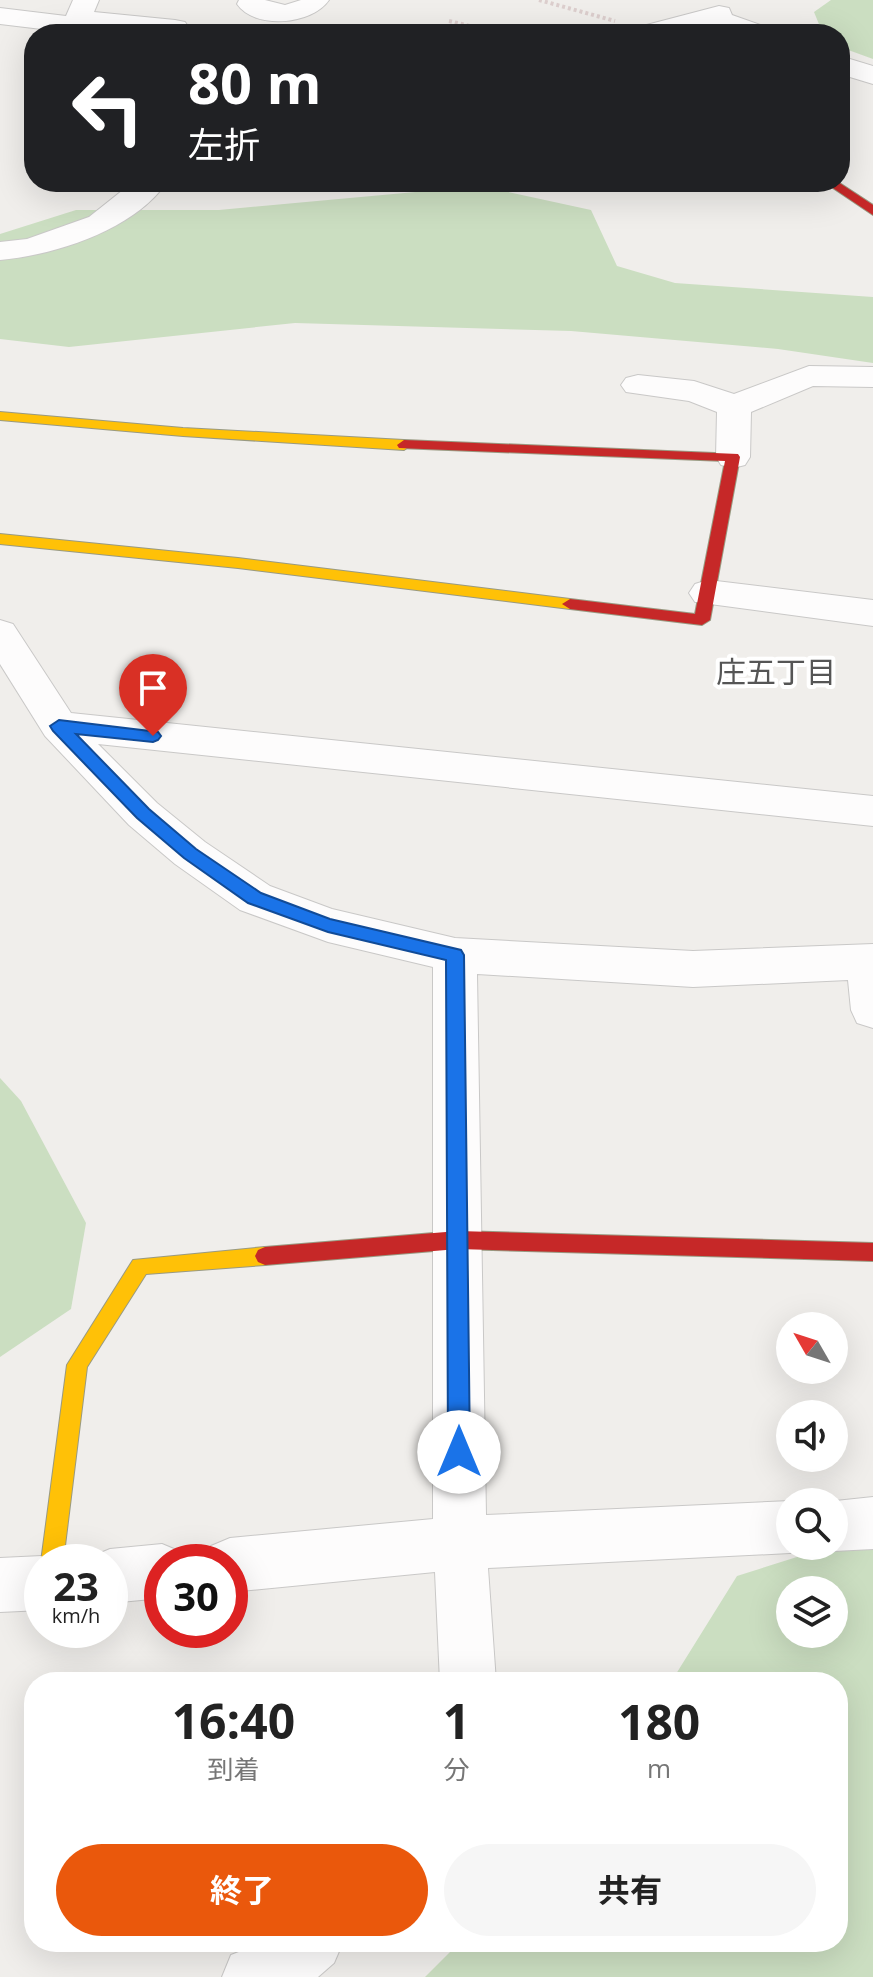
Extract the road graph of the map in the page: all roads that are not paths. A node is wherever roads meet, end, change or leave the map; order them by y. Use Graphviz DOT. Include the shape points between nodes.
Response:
graph roads {
  1 [pos="252,0"];
  2 [pos="316,0"];
  3 [pos="82,10"];
  4 [pos="0,16"];
  5 [pos="718,17"];
  6 [pos="67,24"];
  7 [pos="154,24"];
  8 [pos="687,24"];
  9 [pos="850,68"];
  10 [pos="873,76"];
  11 [pos="140,192"];
  12 [pos="845,192"];
  13 [pos="873,211"];
  14 [pos="0,251"];
  15 [pos="873,377"];
  16 [pos="638,385"];
  17 [pos="734,406"];
  18 [pos="0,416"];
  19 [pos="733,457"];
  20 [pos="0,539"];
  21 [pos="708,593"];
  22 [pos="873,613"];
  23 [pos="0,633"];
  24 [pos="59,726"];
  25 [pos="873,811"];
  26 [pos="455,955"];
  27 [pos="870,961"];
  28 [pos="873,1010"];
  29 [pos="458,1240"];
  30 [pos="873,1252"];
  31 [pos="873,1523"];
  32 [pos="848,1524"];
  33 [pos="776,1528"];
  34 [pos="460,1543"];
  35 [pos="54,1544"];
  36 [pos="248,1563"];
  37 [pos="24,1584"];
  38 [pos="0,1585"];
  39 [pos="467,1672"];
  40 [pos="301,1952"];
  41 [pos="253,1977"];
  1 -- 2 [label="street" via="250,4 262,11 296,13"];
  3 -- 7 [label="street"];
  4 -- 6 [label="street"];
  5 -- 8 [label="street"];
  9 -- 10 [label="street"];
  11 -- 14 [label="street" via="100,224 31,248"];
  12 -- 13 [label="street"];
  15 -- 17 [label="street" via="809,376"];
  16 -- 17 [label="street" via="694,391"];
  17 -- 19 [label="street"];
  18 -- 19 [label="street" via="108,428"];
  19 -- 21 [label="street"];
  20 -- 21 [label="street" via="702,620"];
  21 -- 22 [label="street"];
  23 -- 24 [label="street"];
  24 -- 25 [label="street"];
  24 -- 26 [label="street" via="143,814 255,898 328,925"];
  26 -- 27 [label="street" via="693,969"];
  26 -- 29 [label="street"];
  27 -- 28 [label="street"];
  29 -- 30 [label="street"];
  29 -- 34 [label="street"];
  29 -- 35 [label="street" via="140,1266 77,1365"];
  31 -- 32 [label="street"];
  33 -- 34 [label="street"];
  34 -- 36 [label="street"];
  34 -- 39 [label="street"];
  37 -- 38 [label="street"];
  40 -- 41 [label="street"];
}
